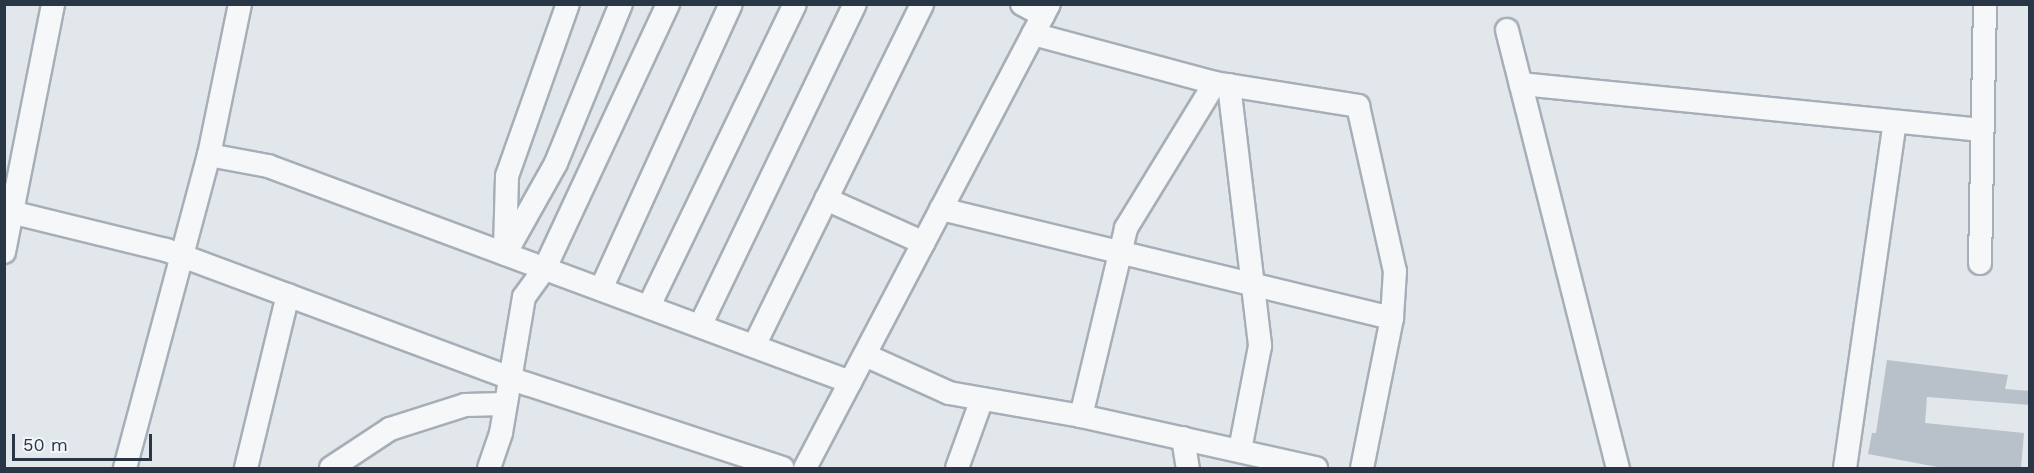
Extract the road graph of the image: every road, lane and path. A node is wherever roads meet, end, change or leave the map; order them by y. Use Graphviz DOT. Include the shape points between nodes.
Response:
graph roads {
  1 [pos="53,4"];
  2 [pos="240,4"];
  3 [pos="568,4"];
  4 [pos="621,4"];
  5 [pos="668,4"];
  6 [pos="731,4"];
  7 [pos="795,4"];
  8 [pos="855,4"];
  9 [pos="922,4"];
  10 [pos="1022,4"];
  11 [pos="1985,4"];
  12 [pos="1042,18"];
  13 [pos="1508,30"];
  14 [pos="1222,84"];
  15 [pos="1521,84"];
  16 [pos="1895,123"];
  17 [pos="1981,130"];
  18 [pos="209,155"];
  19 [pos="826,199"];
  20 [pos="941,209"];
  21 [pos="11,212"];
  22 [pos="924,243"];
  23 [pos="4,252"];
  24 [pos="505,254"];
  25 [pos="181,255"];
  26 [pos="1119,255"];
  27 [pos="1980,263"];
  28 [pos="544,268"];
  29 [pos="1253,286"];
  30 [pos="601,289"];
  31 [pos="288,295"];
  32 [pos="649,306"];
  33 [pos="1392,318"];
  34 [pos="700,326"];
  35 [pos="754,346"];
  36 [pos="864,355"];
  37 [pos="508,377"];
  38 [pos="850,382"];
  39 [pos="982,399"];
  40 [pos="505,404"];
  41 [pos="1081,416"];
  42 [pos="1183,438"];
  43 [pos="1240,450"];
  44 [pos="125,468"];
  45 [pos="246,468"];
  46 [pos="331,468"];
  47 [pos="489,468"];
  48 [pos="783,468"];
  49 [pos="805,468"];
  50 [pos="957,468"];
  51 [pos="1188,468"];
  52 [pos="1310,468"];
  53 [pos="1362,468"];
  54 [pos="1618,468"];
  55 [pos="1845,468"];
  1 -- 21 [label="street"];
  2 -- 18 [label="street"];
  3 -- 24 [label="street" via="507,177"];
  4 -- 24 [label="street" via="556,163"];
  5 -- 28 [label="street"];
  6 -- 30 [label="street"];
  7 -- 32 [label="street"];
  8 -- 34 [label="street"];
  9 -- 19 [label="street"];
  10 -- 12 [label="street"];
  11 -- 17 [label="street"];
  12 -- 14 [label="street"];
  12 -- 20 [label="street"];
  13 -- 15 [label="street"];
  14 -- 26 [label="street" via="1126,228"];
  14 -- 29 [label="street"];
  14 -- 33 [label="street" via="1358,106 1395,271"];
  15 -- 16 [label="street"];
  15 -- 54 [label="street"];
  16 -- 17 [label="street"];
  16 -- 55 [label="street"];
  17 -- 27 [label="street"];
  18 -- 24 [label="street" via="268,166"];
  18 -- 25 [label="street"];
  19 -- 22 [label="street"];
  19 -- 35 [label="street"];
  20 -- 22 [label="street"];
  20 -- 26 [label="street"];
  21 -- 23 [label="street"];
  21 -- 25 [label="street"];
  22 -- 36 [label="street"];
  24 -- 28 [label="street"];
  25 -- 31 [label="street"];
  25 -- 44 [label="street"];
  26 -- 29 [label="street"];
  26 -- 41 [label="street"];
  28 -- 30 [label="street"];
  28 -- 37 [label="street" via="524,297"];
  29 -- 33 [label="street"];
  29 -- 43 [label="street" via="1260,346"];
  30 -- 32 [label="street"];
  31 -- 37 [label="street"];
  31 -- 45 [label="street"];
  32 -- 34 [label="street"];
  33 -- 53 [label="street"];
  34 -- 35 [label="street"];
  35 -- 38 [label="street"];
  36 -- 38 [label="street"];
  36 -- 39 [label="street" via="949,393"];
  37 -- 40 [label="street"];
  37 -- 48 [label="street"];
  38 -- 49 [label="street"];
  39 -- 41 [label="street"];
  39 -- 50 [label="street"];
  40 -- 46 [label="street" via="465,405 390,429"];
  40 -- 47 [label="street" via="501,433"];
  41 -- 42 [label="street"];
  42 -- 43 [label="street"];
  42 -- 51 [label="street"];
  43 -- 52 [label="street"];
}
